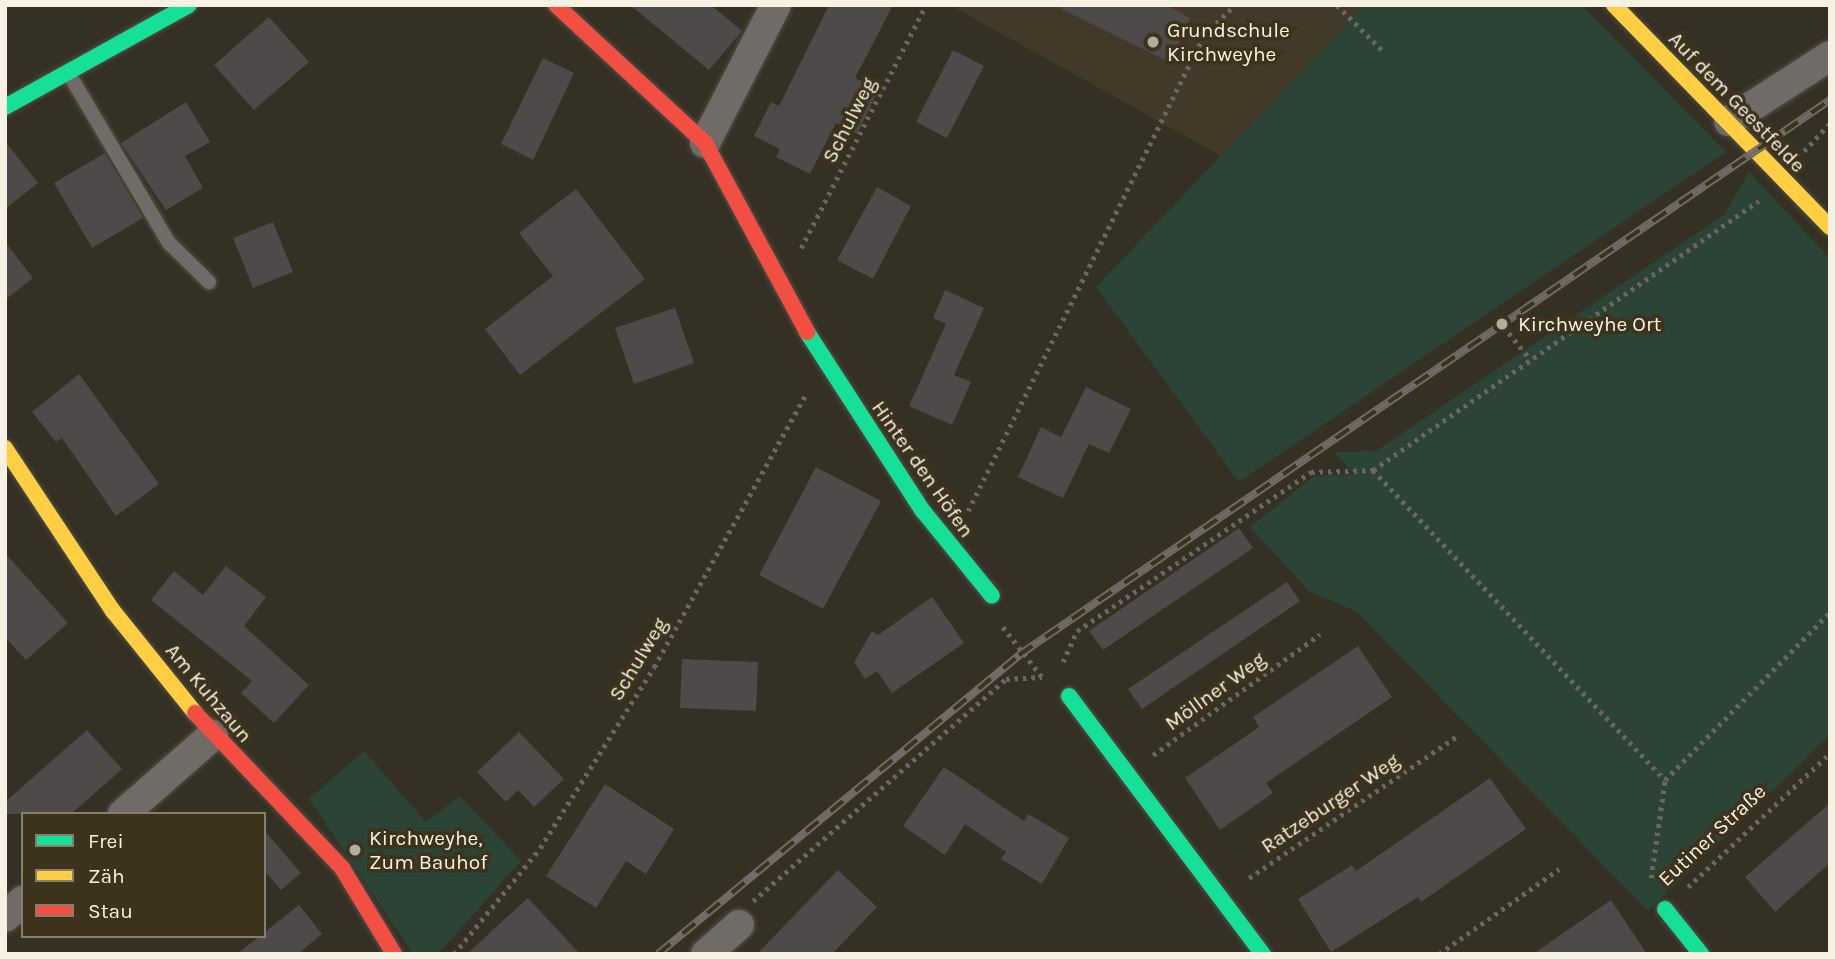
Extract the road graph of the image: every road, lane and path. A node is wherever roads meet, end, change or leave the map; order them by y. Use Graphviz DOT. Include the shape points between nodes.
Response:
graph roads {
  1 [pos="189,5"];
  2 [pos="556,5"];
  3 [pos="776,5"];
  4 [pos="926,5"];
  5 [pos="1235,5"];
  6 [pos="1338,5"];
  7 [pos="1614,5"];
  8 [pos="1382,50"];
  9 [pos="1830,56"];
  10 [pos="68,73"];
  11 [pos="5,107"];
  12 [pos="1729,121"];
  13 [pos="705,144"];
  14 [pos="1781,180"];
  15 [pos="1830,227"];
  16 [pos="209,282"];
  17 [pos="781,286"];
  18 [pos="1509,333"];
  19 [pos="1529,358"];
  20 [pos="824,363"];
  21 [pos="5,448"];
  22 [pos="1373,470"];
  23 [pos="950,546"];
  24 [pos="992,596"];
  25 [pos="1830,612"];
  26 [pos="1320,634"];
  27 [pos="1059,665"];
  28 [pos="1051,671"];
  29 [pos="1042,677"];
  30 [pos="1069,695"];
  31 [pos="213,735"];
  32 [pos="1456,737"];
  33 [pos="1830,753"];
  34 [pos="1128,773"];
  35 [pos="1665,780"];
  36 [pos="125,812"];
  37 [pos="1559,869"];
  38 [pos="1222,896"];
  39 [pos="21,903"];
  40 [pos="1665,908"];
  41 [pos="5,917"];
  42 [pos="739,925"];
  43 [pos="394,954"];
  44 [pos="454,954"];
  45 [pos="706,954"];
  46 [pos="1263,954"];
  47 [pos="1439,954"];
  48 [pos="1701,954"];
  1 -- 10 [label="street"];
  2 -- 13 [label="street, Hinter den Höfen"];
  3 -- 13 [label="street"];
  4 -- 17 [label="path, Schulweg"];
  5 -- 23 [label="path" via="1204,35"];
  6 -- 8 [label="path"];
  7 -- 12 [label="street, Auf dem Geestfelde"];
  9 -- 12 [label="street"];
  10 -- 11 [label="street"];
  10 -- 16 [label="lane" via="169,243"];
  12 -- 14 [label="street, Auf dem Geestfelde"];
  13 -- 17 [label="street, Hinter den Höfen"];
  14 -- 15 [label="street, Auf dem Geestfelde"];
  14 -- 19 [label="path"];
  17 -- 20 [label="street, Hinter den Höfen"];
  18 -- 19 [label="path"];
  19 -- 22 [label="path"];
  20 -- 23 [label="street, Hinter den Höfen"];
  20 -- 44 [label="path, Schulweg" via="653,667 547,837"];
  21 -- 31 [label="street, Am Kuhzaun" via="113,611"];
  22 -- 27 [label="path" via="1311,472 1077,631"];
  22 -- 35 [label="path"];
  23 -- 24 [label="street, Hinter den Höfen"];
  24 -- 29 [label="path" via="1009,642"];
  25 -- 35 [label="path"];
  26 -- 34 [label="path, Möllner Weg"];
  28 -- 29 [label="path"];
  29 -- 30 [label="path"];
  29 -- 42 [label="path" via="1006,679 746,907"];
  30 -- 34 [label="street"];
  31 -- 36 [label="street"];
  31 -- 43 [label="street, Am Kuhzaun" via="342,867"];
  32 -- 38 [label="path, Ratzeburger Weg"];
  33 -- 40 [label="path, Eutiner Straße"];
  34 -- 38 [label="street"];
  35 -- 40 [label="path" via="1651,879"];
  37 -- 47 [label="path"];
  38 -- 46 [label="street"];
  39 -- 41 [label="street"];
  40 -- 48 [label="street, Eutiner Straße"];
  42 -- 45 [label="street"];
}
